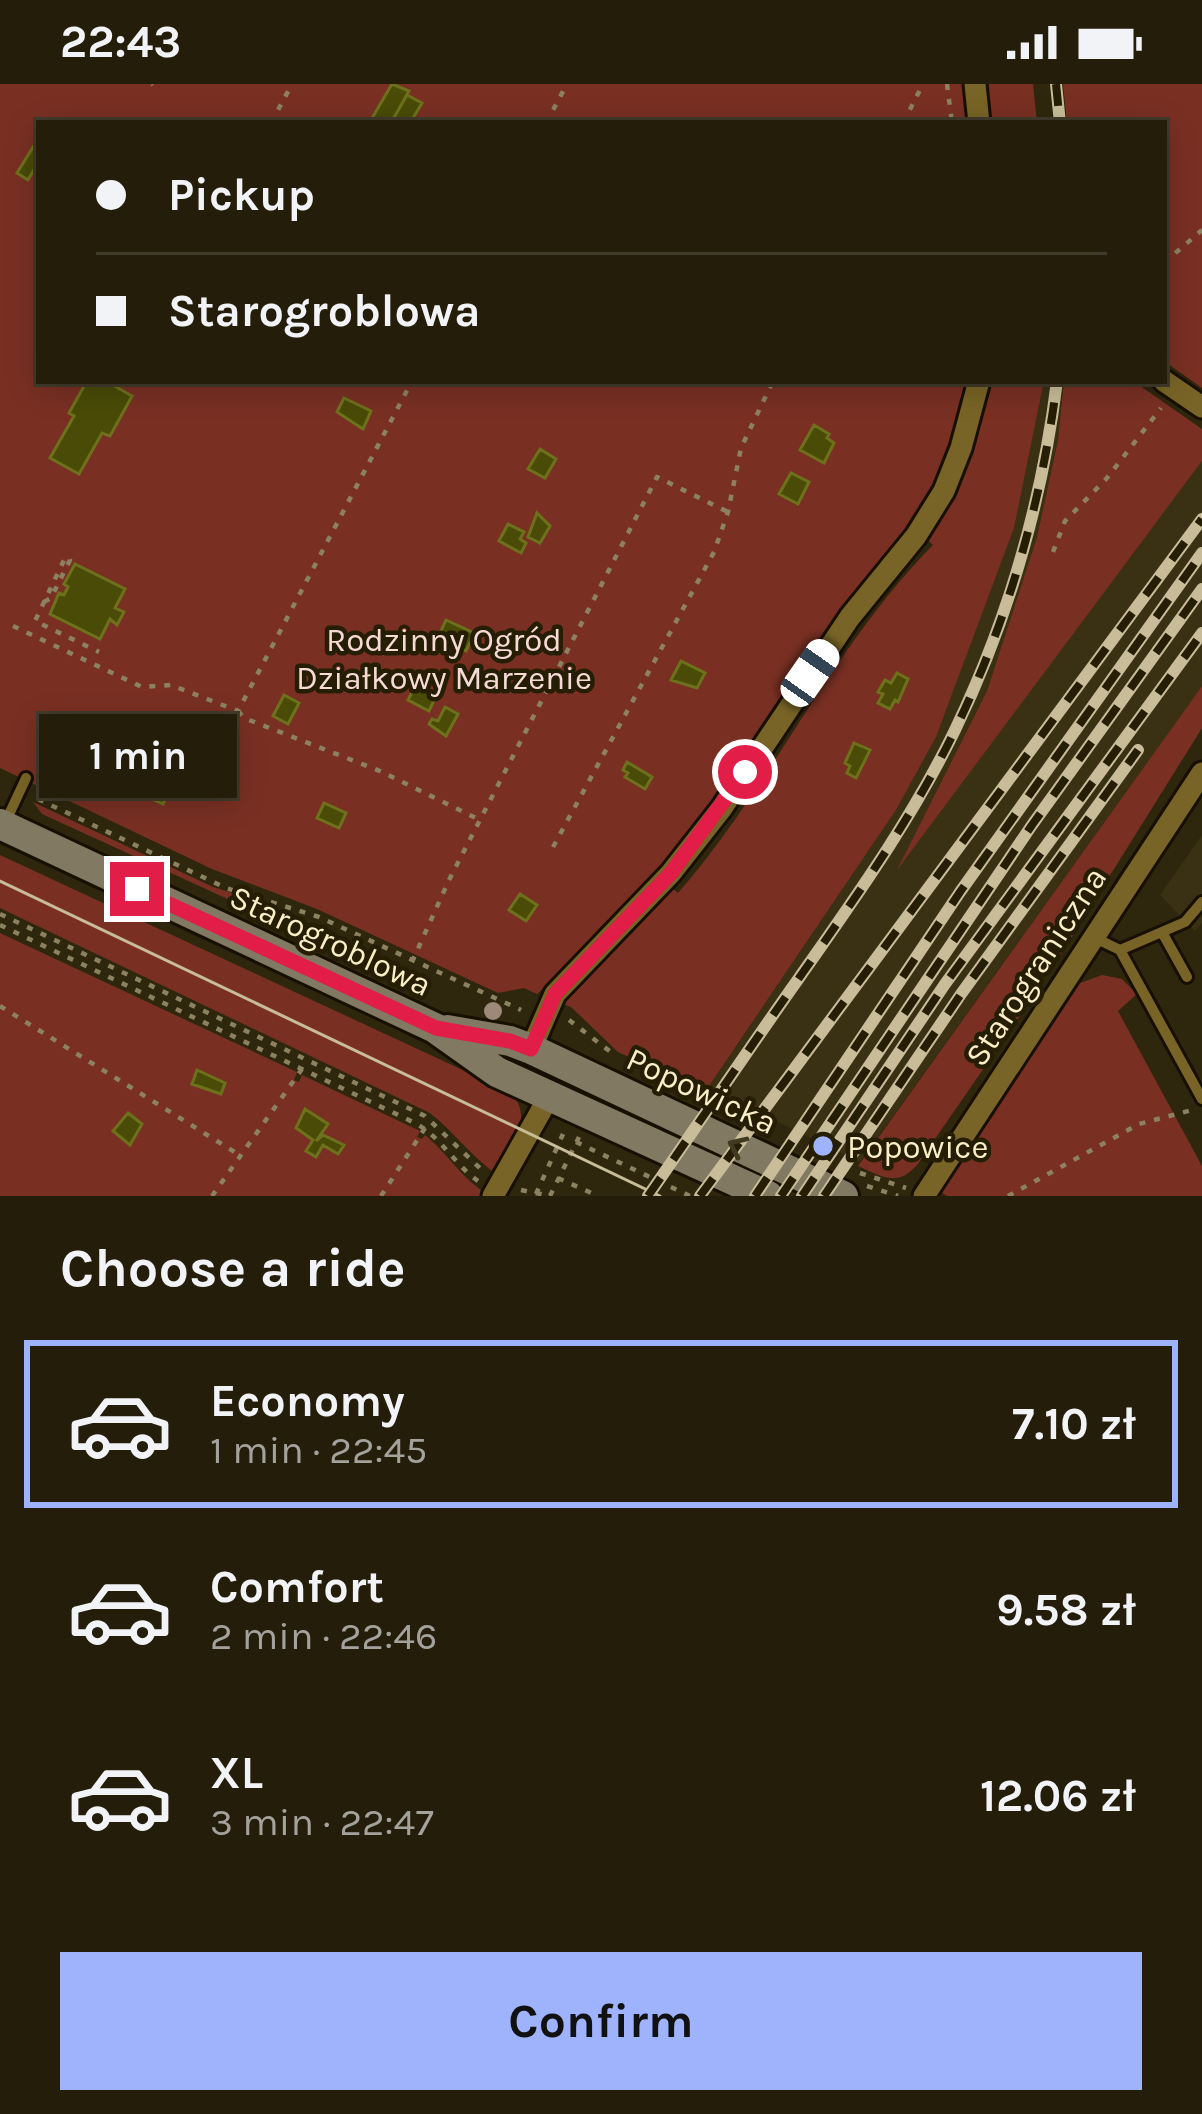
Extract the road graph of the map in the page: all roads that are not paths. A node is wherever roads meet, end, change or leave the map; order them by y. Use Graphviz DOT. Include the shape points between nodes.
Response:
graph roads {
  1 [pos="975,84"];
  2 [pos="979,120"];
  3 [pos="978,384"];
  4 [pos="1169,384"];
  5 [pos="1202,407"];
  6 [pos="1202,772"];
  7 [pos="26,778"];
  8 [pos="2,825"];
  9 [pos="1202,902"];
  10 [pos="1163,934"];
  11 [pos="1094,937"];
  12 [pos="1120,950"];
  13 [pos="1187,976"];
  14 [pos="436,1028"];
  15 [pos="531,1049"];
  16 [pos="550,1095"];
  17 [pos="1202,1104"];
  18 [pos="844,1181"];
  19 [pos="497,1190"];
  20 [pos="769,1196"];
  21 [pos="924,1196"];
  1 -- 2 [label="street"];
  3 -- 15 [label="street" via="944,491 916,536 850,616 709,824 555,994"];
  4 -- 5 [label="street"];
  6 -- 11 [label="street, Starograniczna"];
  7 -- 8 [label="lane"];
  8 -- 14 [label="street, Starogroblowa"];
  9 -- 10 [label="lane"];
  10 -- 12 [label="lane"];
  10 -- 13 [label="lane"];
  11 -- 12 [label="lane"];
  11 -- 21 [label="street, Starograniczna"];
  12 -- 17 [label="lane"];
  14 -- 15 [label="street, Starogroblowa"];
  14 -- 16 [label="street, Starogroblowa" via="497,1072"];
  18 -- 15 [label="street, Popowicka, one-way"];
  16 -- 19 [label="street"];
  16 -- 20 [label="street, Popowicka"];
}
